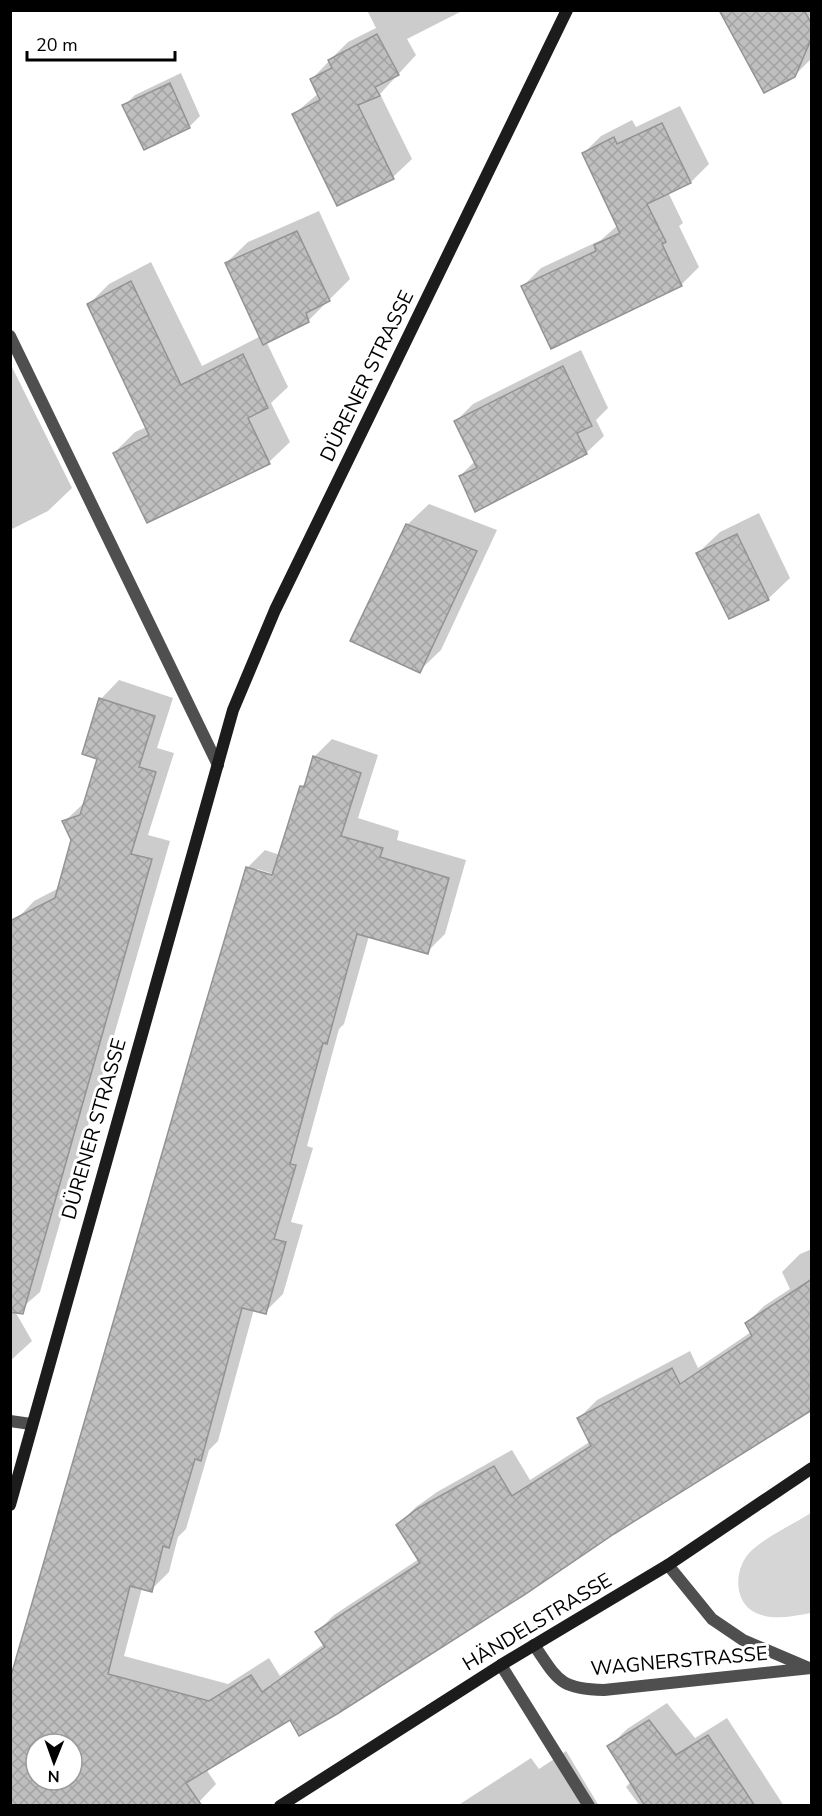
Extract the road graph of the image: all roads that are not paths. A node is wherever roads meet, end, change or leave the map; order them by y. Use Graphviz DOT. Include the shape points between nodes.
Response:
graph roads {
  1 [pos="567,10"];
  2 [pos="10,336"];
  3 [pos="218,765"];
  4 [pos="10,1421"];
  5 [pos="31,1425"];
  6 [pos="812,1468"];
  7 [pos="10,1505"];
  8 [pos="668,1565"];
  9 [pos="534,1645"];
  10 [pos="501,1665"];
  11 [pos="811,1668"];
  12 [pos="280,1806"];
  13 [pos="589,1806"];
  1 -- 3 [label="street, DÜRENER STRASSE" via="275,610 233,710"];
  2 -- 3 [label="street"];
  3 -- 5 [label="street, DÜRENER STRASSE"];
  4 -- 5 [label="street"];
  5 -- 7 [label="street, DÜRENER STRASSE"];
  6 -- 8 [label="street, HÄNDELSTRASSE"];
  8 -- 9 [label="street, HÄNDELSTRASSE"];
  8 -- 11 [label="street, WAGNERSTRASSE" via="712,1620 743,1640"];
  9 -- 10 [label="street, HÄNDELSTRASSE"];
  9 -- 11 [label="street, WAGNERSTRASSE" via="559,1681 578,1690"];
  10 -- 12 [label="street, HÄNDELSTRASSE"];
  10 -- 13 [label="street"];
}
